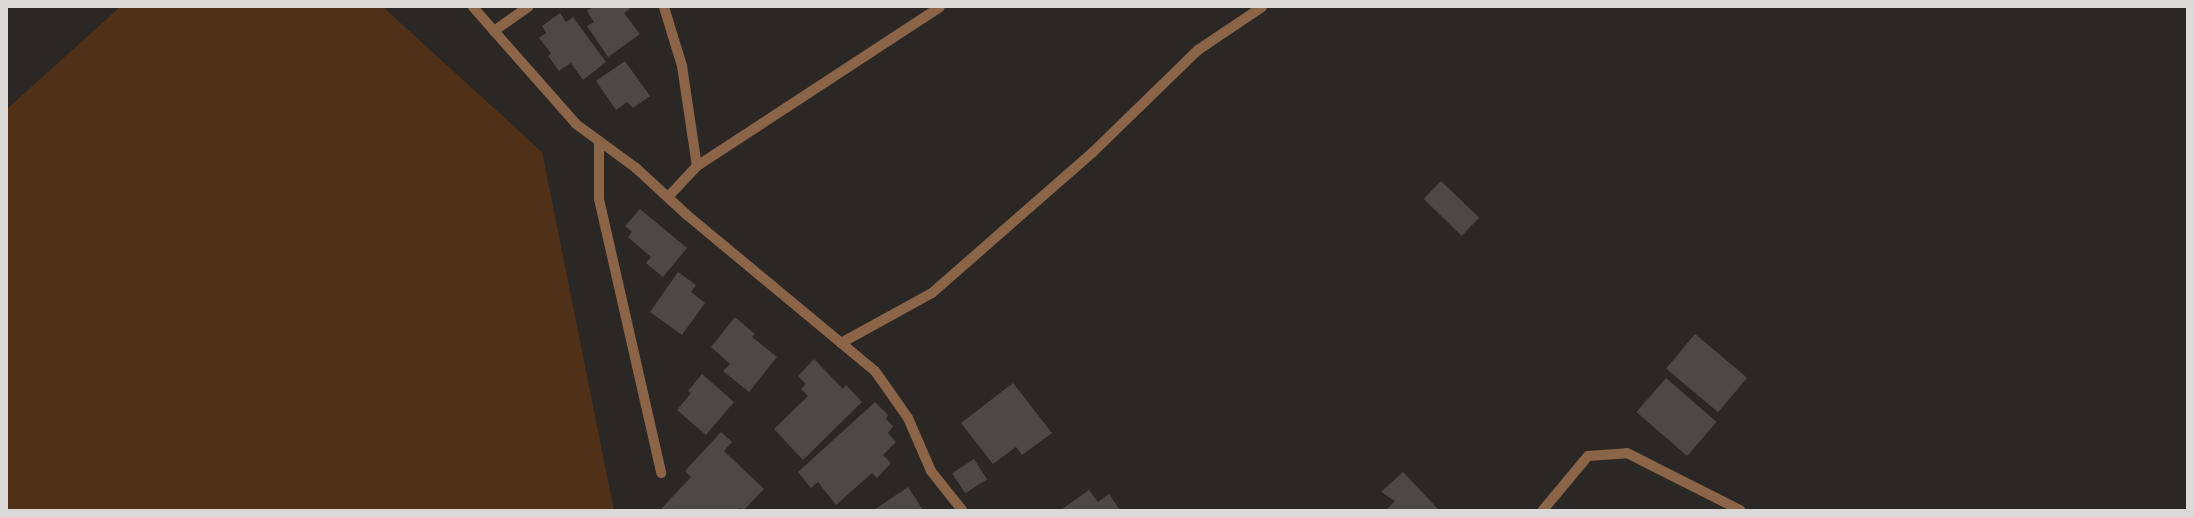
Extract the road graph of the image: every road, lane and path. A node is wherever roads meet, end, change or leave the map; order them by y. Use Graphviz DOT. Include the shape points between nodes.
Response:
graph roads {
  1 [pos="473,7"];
  2 [pos="528,7"];
  3 [pos="664,7"];
  4 [pos="940,7"];
  5 [pos="1262,7"];
  6 [pos="494,31"];
  7 [pos="599,141"];
  8 [pos="697,166"];
  9 [pos="668,197"];
  10 [pos="841,343"];
  11 [pos="661,473"];
  12 [pos="962,510"];
  13 [pos="1543,510"];
  14 [pos="1740,510"];
  1 -- 6 [label="street"];
  2 -- 6 [label="street"];
  3 -- 8 [label="street" via="682,66"];
  4 -- 8 [label="street"];
  5 -- 10 [label="street" via="1198,50 1092,153 932,293"];
  6 -- 7 [label="street" via="576,124"];
  7 -- 9 [label="street" via="636,168"];
  7 -- 11 [label="street" via="599,199"];
  8 -- 9 [label="street"];
  9 -- 10 [label="street"];
  10 -- 12 [label="street" via="875,371 908,418 931,471"];
  13 -- 14 [label="street" via="1588,456 1626,453"];
}
